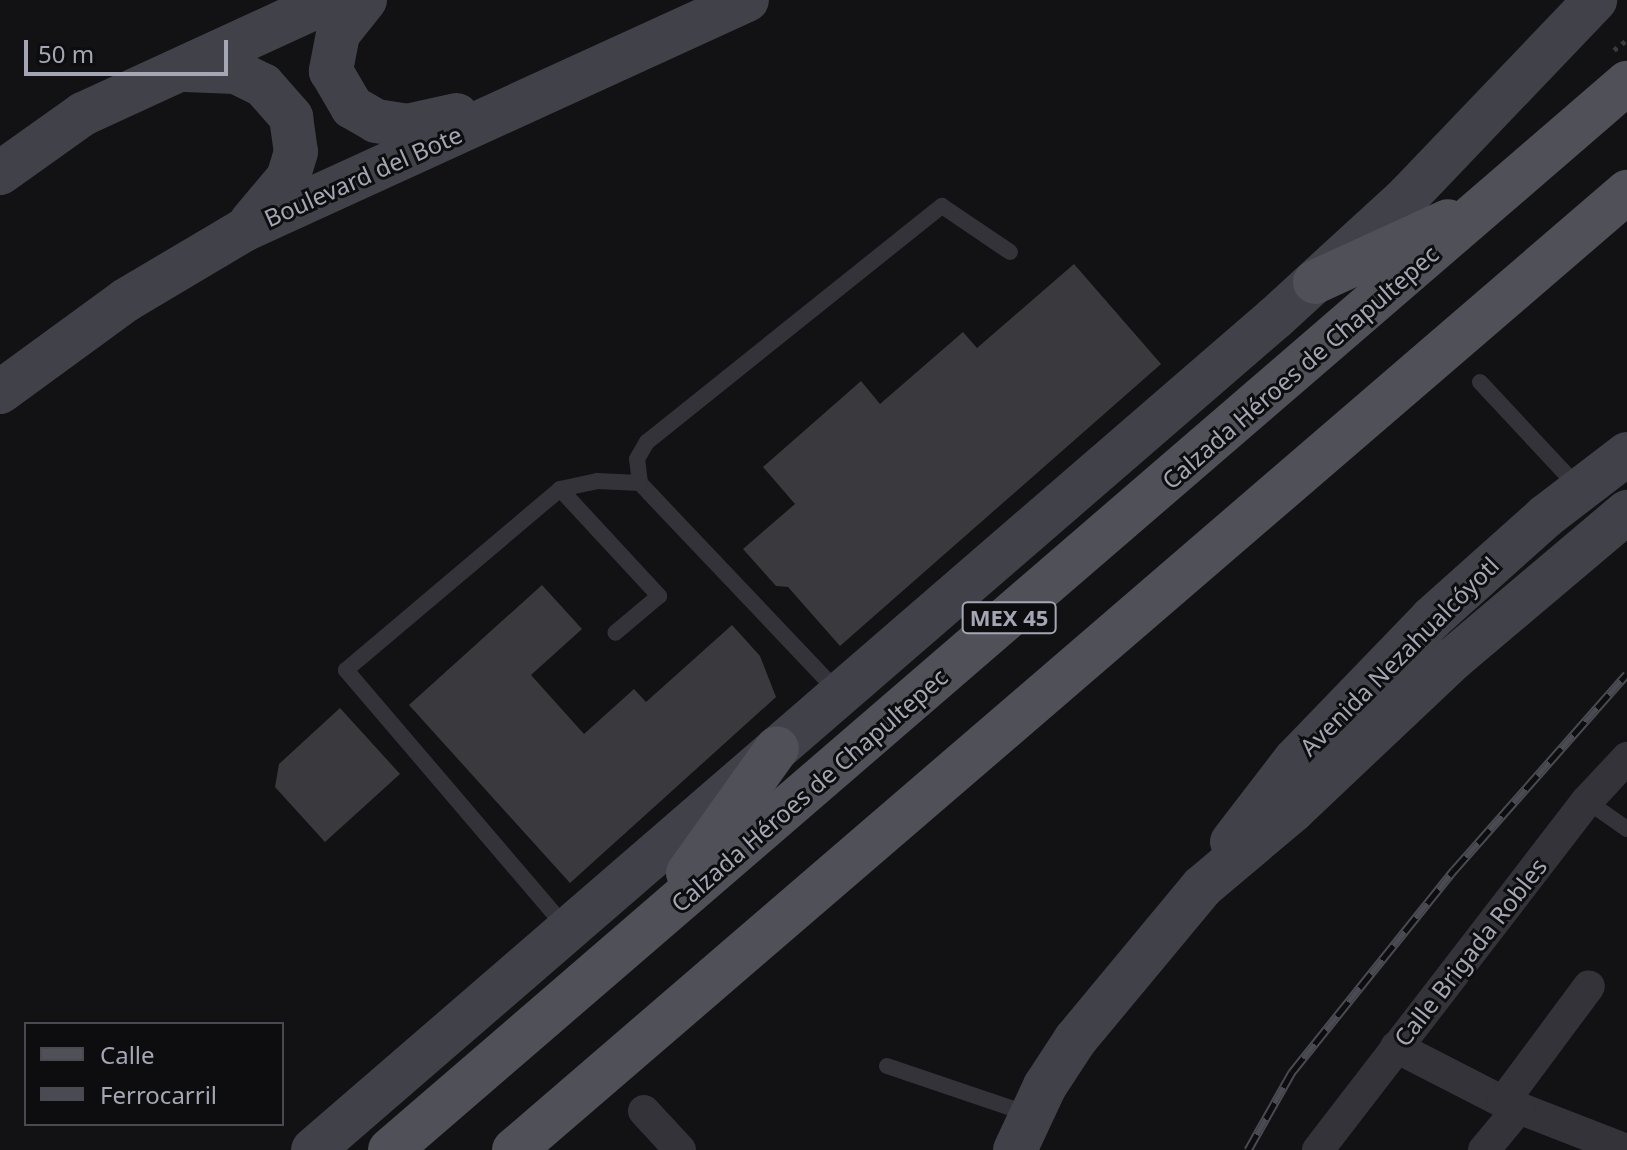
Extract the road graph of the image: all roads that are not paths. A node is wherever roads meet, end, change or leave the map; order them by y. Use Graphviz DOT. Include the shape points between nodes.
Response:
graph roads {
  1 [pos="331,0"];
  2 [pos="365,0"];
  3 [pos="747,0"];
  4 [pos="1595,0"];
  5 [pos="183,70"];
  6 [pos="1627,83"];
  7 [pos="545,94"];
  8 [pos="0,173"];
  9 [pos="1627,192"];
  10 [pos="1494,201"];
  11 [pos="244,230"];
  12 [pos="1010,252"];
  13 [pos="1315,282"];
  14 [pos="1480,382"];
  15 [pos="0,392"];
  16 [pos="1627,454"];
  17 [pos="640,483"];
  18 [pos="560,489"];
  19 [pos="1580,489"];
  20 [pos="1627,512"];
  21 [pos="615,633"];
  22 [pos="840,694"];
  23 [pos="777,748"];
  24 [pos="1627,758"];
  25 [pos="1587,801"];
  26 [pos="1627,829"];
  27 [pos="1202,887"];
  28 [pos="568,930"];
  29 [pos="646,931"];
  30 [pos="1589,986"];
  31 [pos="1396,1047"];
  32 [pos="887,1066"];
  33 [pos="1511,1105"];
  34 [pos="644,1111"];
  35 [pos="1023,1132"];
  36 [pos="313,1150"];
  37 [pos="390,1150"];
  38 [pos="514,1150"];
  39 [pos="680,1150"];
  40 [pos="1318,1150"];
  41 [pos="1484,1150"];
  42 [pos="1627,1150"];
  1 -- 5 [label="main road"];
  2 -- 7 [label="main road" via="338,34 331,71 352,107 376,121 407,126"];
  3 -- 7 [label="main road, Boulevard del Bote"];
  4 -- 13 [label="main road" via="1408,196"];
  5 -- 8 [label="main road" via="83,114"];
  5 -- 11 [label="main road" via="236,72 263,85 291,117 296,152 288,178"];
  6 -- 10 [label="main road, Calzada Héroes de Chapultepec / MEX 45"];
  7 -- 11 [label="main road, Boulevard del Bote"];
  9 -- 38 [label="main road, MEX 45"];
  10 -- 13 [label="main road"];
  10 -- 29 [label="main road, Calzada Héroes de Chapultepec / MEX 45"];
  11 -- 15 [label="main road, Boulevard del Bote" via="126,300"];
  12 -- 17 [label="lane" via="942,206 647,442 637,459"];
  13 -- 22 [label="main road"];
  14 -- 19 [label="lane"];
  16 -- 19 [label="main road, Avenida Nezahualcóyotl"];
  17 -- 18 [label="lane" via="597,481"];
  17 -- 22 [label="lane"];
  18 -- 21 [label="lane" via="659,596"];
  18 -- 28 [label="lane" via="346,670"];
  19 -- 27 [label="main road, Avenida Nezahualcóyotl" via="1432,618 1304,750 1259,800"];
  20 -- 27 [label="main road, Avenida Nezahualcóyotl" via="1453,659 1292,811"];
  22 -- 23 [label="main road"];
  23 -- 28 [label="main road"];
  23 -- 29 [label="main road"];
  24 -- 25 [label="street, Calle Brigada Robles"];
  25 -- 26 [label="lane"];
  25 -- 31 [label="street, Calle Brigada Robles"];
  27 -- 35 [label="main road, Avenida Nezahualcóyotl" via="1082,1029"];
  28 -- 36 [label="main road"];
  29 -- 37 [label="main road, Calzada Héroes de Chapultepec / MEX 45"];
  30 -- 33 [label="street"];
  31 -- 33 [label="street"];
  31 -- 40 [label="street, Calle Brigada Robles"];
  32 -- 35 [label="lane"];
  33 -- 41 [label="street"];
  33 -- 42 [label="street"];
  34 -- 39 [label="street"];
}
